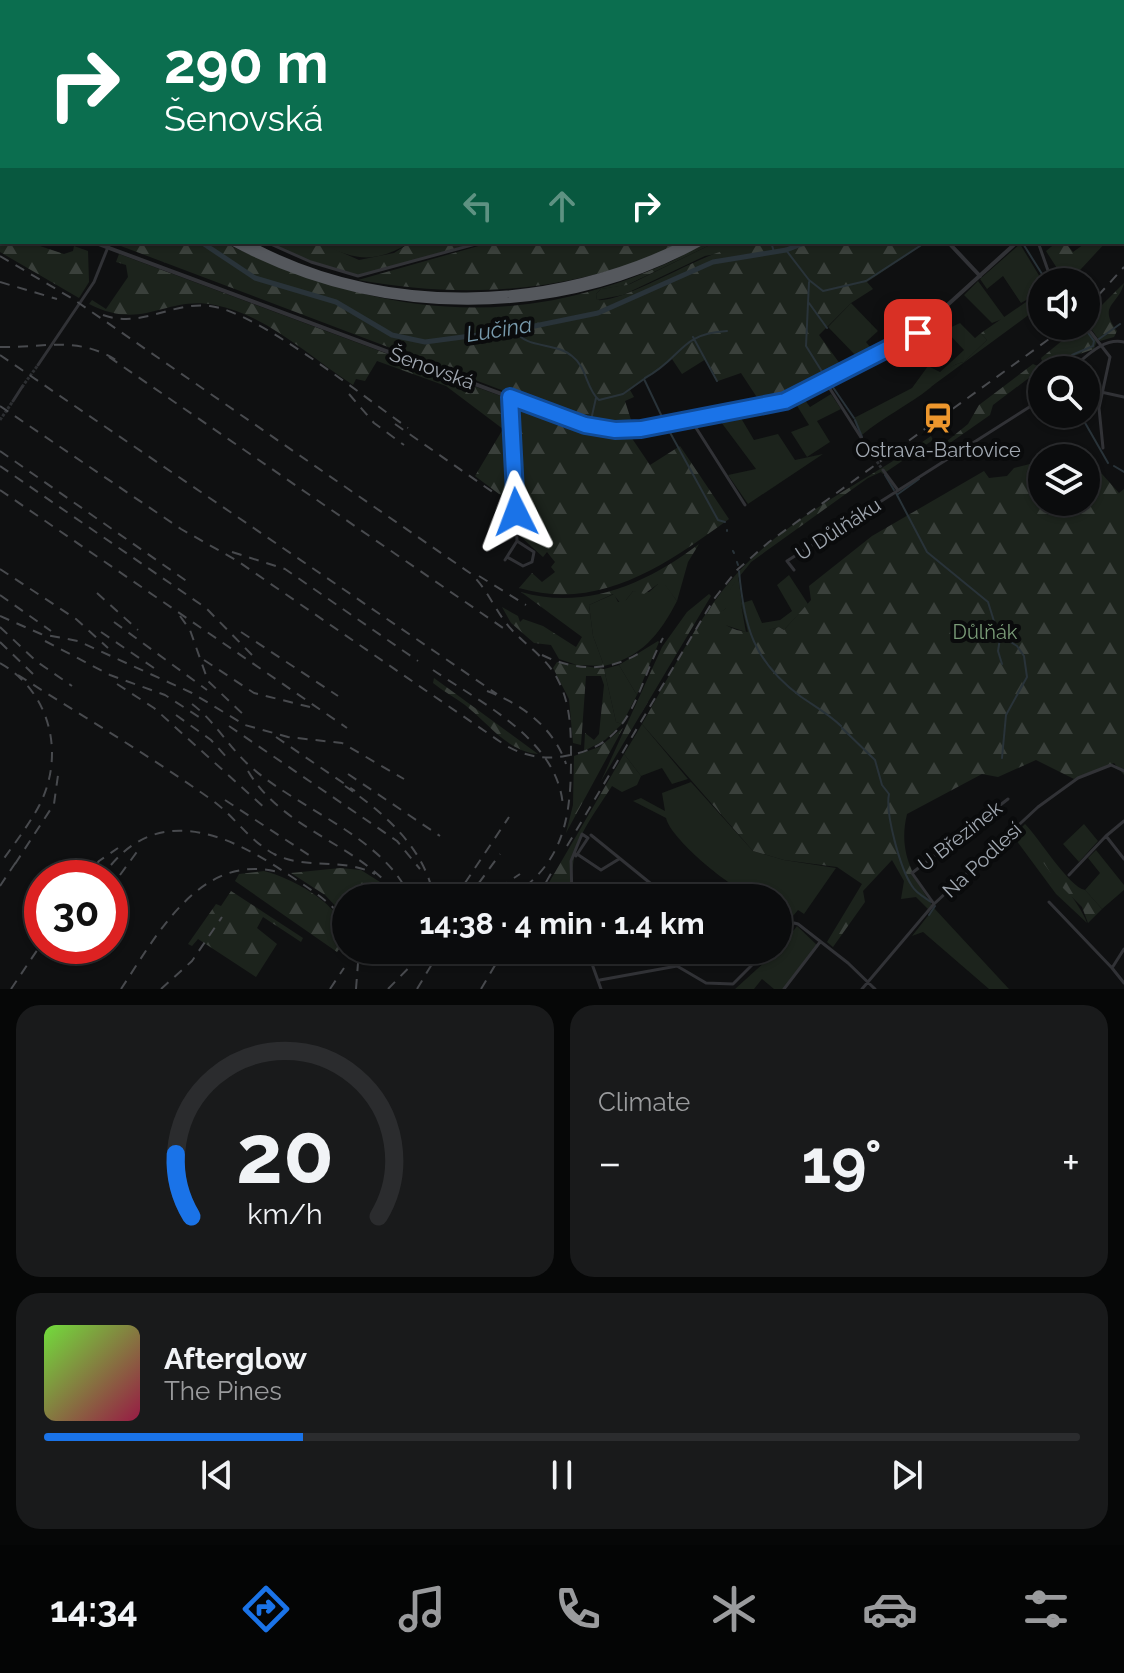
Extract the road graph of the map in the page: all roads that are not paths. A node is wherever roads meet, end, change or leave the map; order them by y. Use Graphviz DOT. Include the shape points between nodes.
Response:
graph roads {
  1 [pos="236,244"];
  2 [pos="249,244"];
  3 [pos="270,244"];
  4 [pos="476,244"];
  5 [pos="684,244"];
  6 [pos="697,244"];
  7 [pos="950,244"];
  8 [pos="1015,244"];
  9 [pos="1039,244"];
  10 [pos="109,245"];
  11 [pos="1047,268"];
  12 [pos="980,276"];
  13 [pos="1098,342"];
  14 [pos="1124,342"];
  15 [pos="1084,356"];
  16 [pos="38,365"];
  17 [pos="825,381"];
  18 [pos="22,387"];
  19 [pos="1101,392"];
  20 [pos="510,397"];
  21 [pos="1124,397"];
  22 [pos="13,401"];
  23 [pos="1028,408"];
  24 [pos="690,420"];
  25 [pos="862,439"];
  26 [pos="1103,448"];
  27 [pos="883,470"];
  28 [pos="898,490"];
  29 [pos="745,505"];
  30 [pos="517,541"];
  31 [pos="794,570"];
  32 [pos="1124,771"];
  33 [pos="1008,799"];
  34 [pos="1124,821"];
  35 [pos="591,835"];
  36 [pos="1106,836"];
  37 [pos="577,854"];
  38 [pos="619,859"];
  39 [pos="1124,859"];
  40 [pos="571,861"];
  41 [pos="1069,875"];
  42 [pos="572,884"];
  43 [pos="651,884"];
  44 [pos="1049,902"];
  45 [pos="934,904"];
  46 [pos="792,925"];
  47 [pos="820,942"];
  48 [pos="1124,949"];
  49 [pos="592,964"];
  50 [pos="753,964"];
  51 [pos="1113,969"];
  52 [pos="600,980"];
  53 [pos="867,983"];
  54 [pos="1124,983"];
  55 [pos="601,989"];
  56 [pos="784,989"];
  57 [pos="862,989"];
  58 [pos="875,989"];
  1 -- 6 [label="highway" via="341,286 466,302 579,290"];
  2 -- 5 [label="highway" via="351,283 467,297 528,293 597,279"];
  3 -- 4 [label="street" via="358,276"];
  7 -- 12 [label="street"];
  8 -- 12 [label="street, Šenovská"];
  9 -- 11 [label="street"];
  10 -- 16 [label="street" via="94,282"];
  10 -- 20 [label="street, Šenovská"];
  12 -- 17 [label="street, Šenovská" via="911,338"];
  13 -- 14 [label="street"];
  13 -- 15 [label="street"];
  13 -- 19 [label="street" via="1110,357"];
  17 -- 24 [label="street, Šenovská" via="785,401"];
  17 -- 25 [label="street"];
  18 -- 22 [label="street"];
  19 -- 21 [label="street"];
  19 -- 26 [label="street"];
  20 -- 24 [label="street, Šenovská" via="605,429 626,431"];
  20 -- 30 [label="street"];
  23 -- 28 [label="street, U Důlňáku"];
  24 -- 29 [label="street"];
  27 -- 28 [label="street, U Důlňáku"];
  28 -- 31 [label="street, U Důlňáku" via="787,561"];
  30 -- 30 [label="street" via="506,558 523,566 532,562 534,552"];
  32 -- 45 [label="street, Na Podlesí" via="1103,768 1062,789"];
  33 -- 45 [label="street, U Březinek" via="912,873"];
  34 -- 36 [label="street"];
  35 -- 38 [label="street"];
  36 -- 39 [label="street"];
  36 -- 41 [label="street"];
  37 -- 38 [label="street" via="601,870"];
  37 -- 40 [label="street"];
  37 -- 40 [label="street" via="588,838 582,834"];
  38 -- 43 [label="street"];
  40 -- 42 [label="street"];
  44 -- 51 [label="street"];
  45 -- 53 [label="street, Na Podlesí"];
  46 -- 47 [label="street"];
  47 -- 53 [label="street"];
  47 -- 56 [label="street"];
  48 -- 51 [label="street"];
  49 -- 52 [label="street"];
  50 -- 52 [label="street" via="733,984 706,983 677,966"];
  51 -- 54 [label="street"];
  52 -- 55 [label="street"];
  53 -- 57 [label="street, Na Podlesí"];
  53 -- 58 [label="street"];
}
